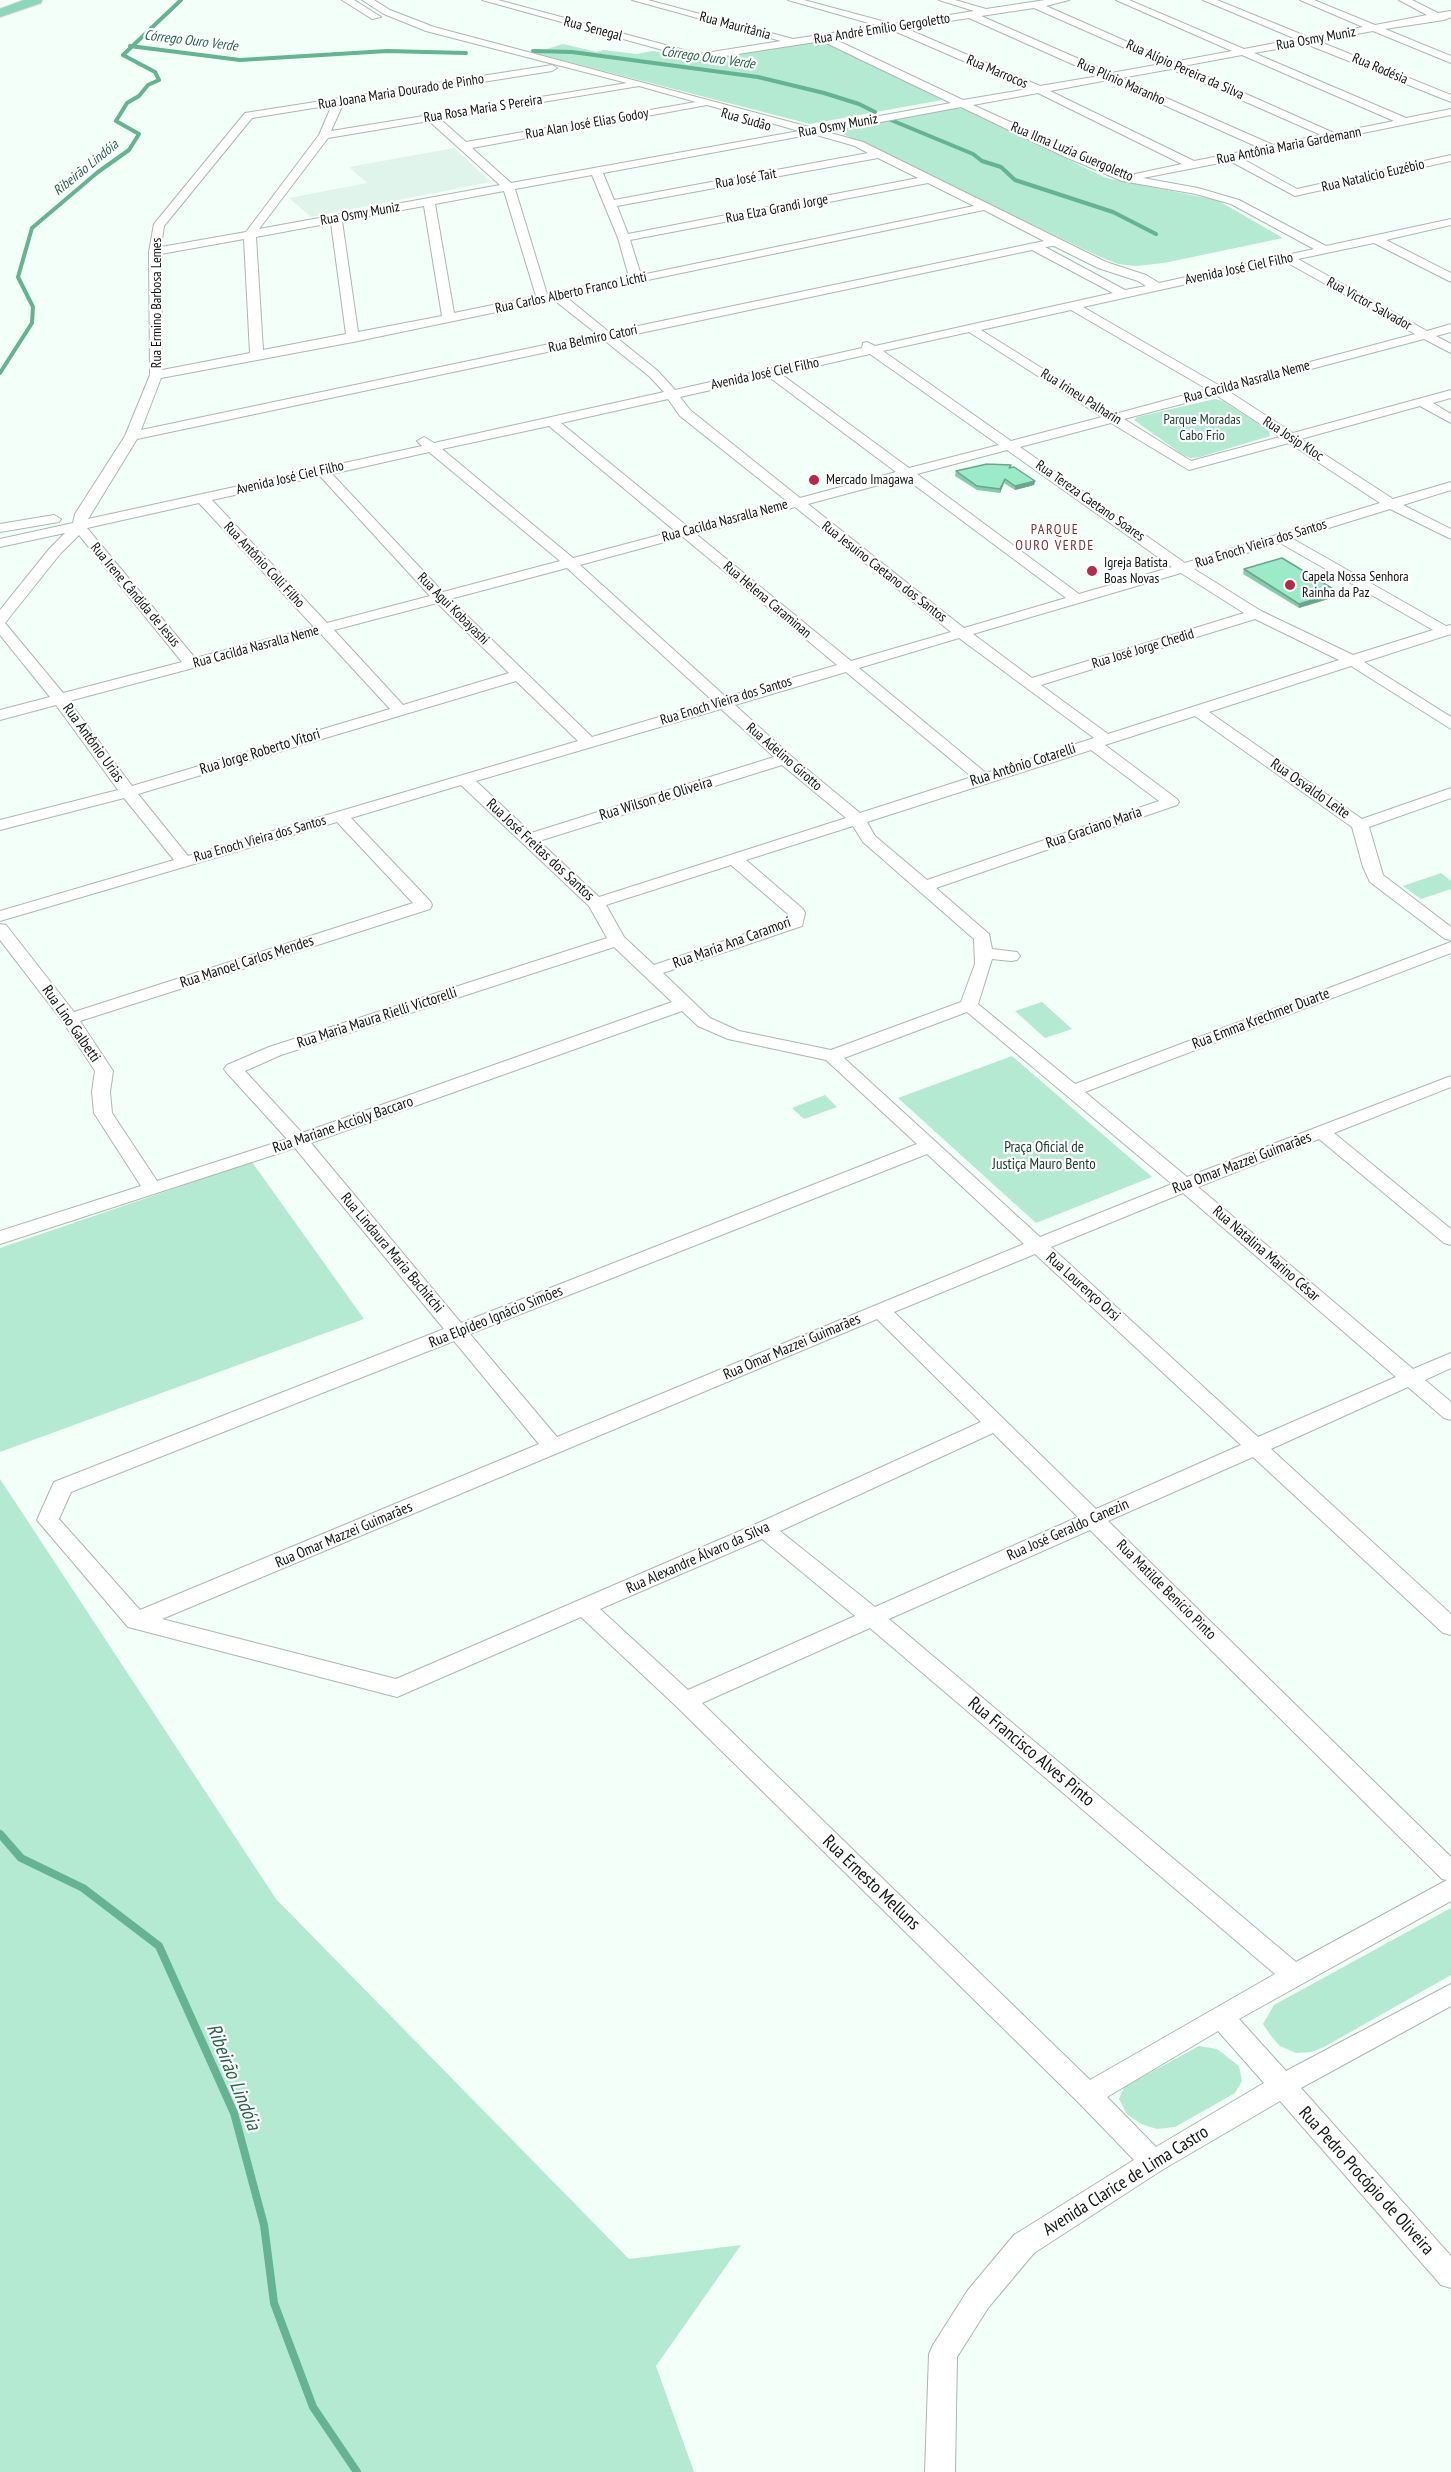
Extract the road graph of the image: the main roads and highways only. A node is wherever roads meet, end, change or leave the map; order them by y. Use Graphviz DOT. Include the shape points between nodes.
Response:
graph roads {
  1 [pos="6,0"];
  2 [pos="36,0"];
  3 [pos="0,2"];
  4 [pos="0,13"];
  1 -- 3 [label="main road"];
  2 -- 4 [label="main road"];
}
